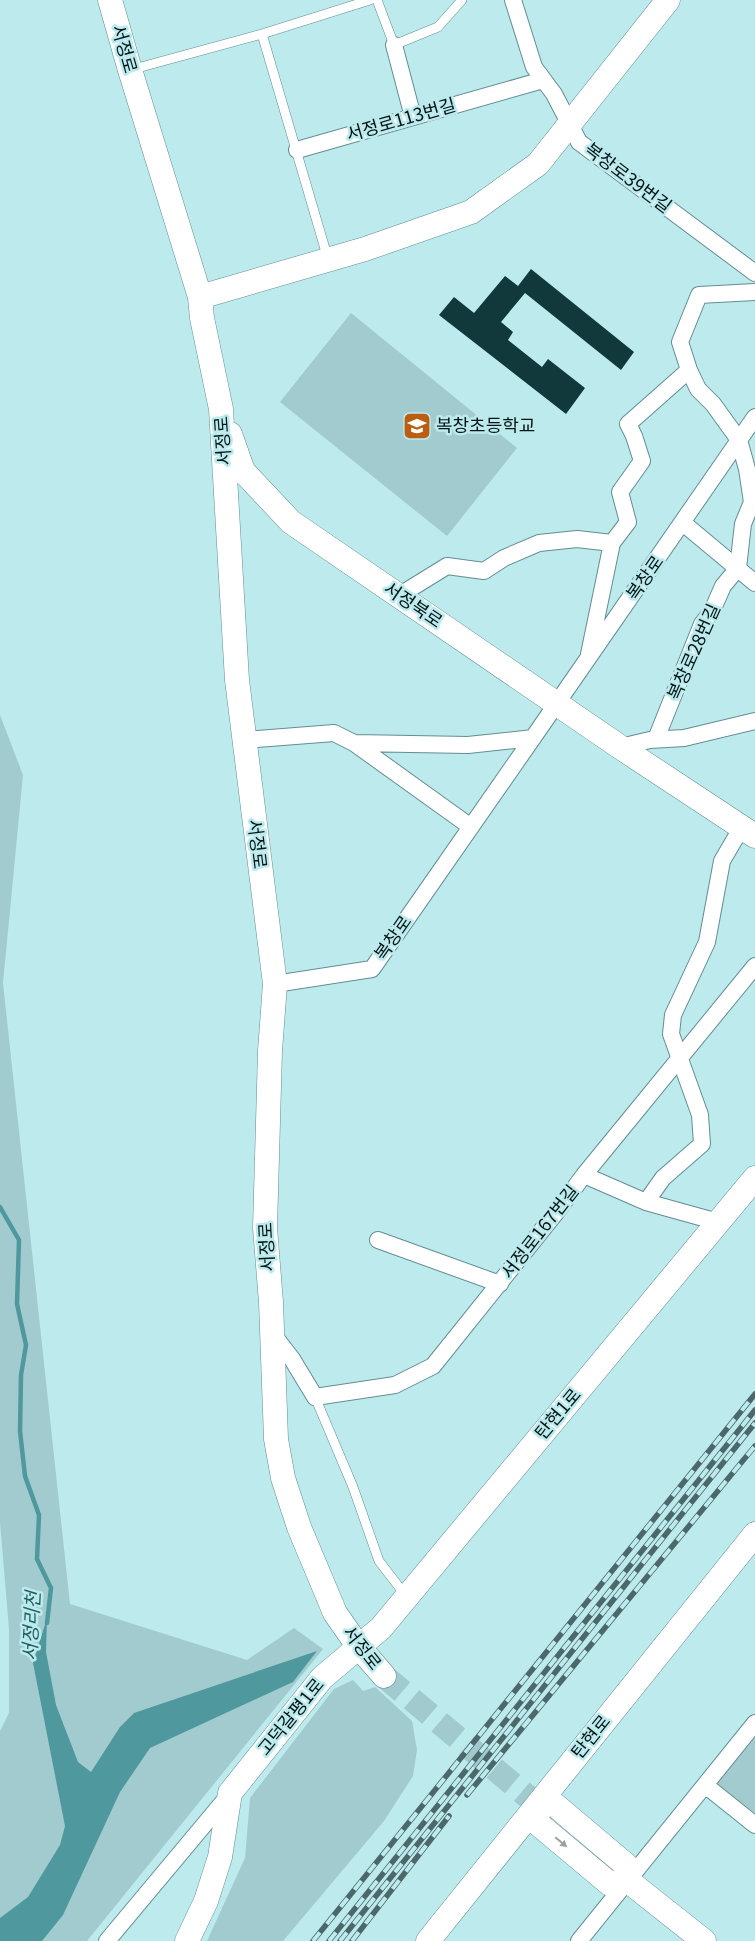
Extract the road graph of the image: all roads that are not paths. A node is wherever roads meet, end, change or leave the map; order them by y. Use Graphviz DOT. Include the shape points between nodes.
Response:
graph roads {
  1 [pos="110,0"];
  2 [pos="370,0"];
  3 [pos="377,0"];
  4 [pos="462,0"];
  5 [pos="513,0"];
  6 [pos="668,0"];
  7 [pos="262,34"];
  8 [pos="394,45"];
  9 [pos="130,70"];
  10 [pos="543,80"];
  11 [pos="413,117"];
  12 [pos="570,124"];
  13 [pos="298,150"];
  14 [pos="329,260"];
  15 [pos="755,273"];
  16 [pos="755,292"];
  17 [pos="200,297"];
  18 [pos="689,370"];
  19 [pos="221,409"];
  20 [pos="755,417"];
  21 [pos="739,440"];
  22 [pos="753,501"];
  23 [pos="683,523"];
  24 [pos="612,543"];
  25 [pos="738,568"];
  26 [pos="755,583"];
  27 [pos="400,595"];
  28 [pos="588,660"];
  29 [pos="556,704"];
  30 [pos="755,721"];
  31 [pos="533,738"];
  32 [pos="245,740"];
  33 [pos="656,740"];
  34 [pos="354,743"];
  35 [pos="620,747"];
  36 [pos="647,764"];
  37 [pos="755,820"];
  38 [pos="471,827"];
  39 [pos="749,841"];
  40 [pos="755,966"];
  41 [pos="275,984"];
  42 [pos="680,1058"];
  43 [pos="584,1175"];
  44 [pos="755,1178"];
  45 [pos="646,1202"];
  46 [pos="718,1222"];
  47 [pos="378,1240"];
  48 [pos="500,1284"];
  49 [pos="272,1333"];
  50 [pos="315,1397"];
  51 [pos="755,1534"];
  52 [pos="406,1596"];
  53 [pos="358,1646"];
  54 [pos="384,1676"];
  55 [pos="755,1723"];
  56 [pos="705,1785"];
  57 [pos="230,1793"];
  58 [pos="538,1804"];
  59 [pos="755,1825"];
  60 [pos="627,1880"];
  61 [pos="107,1941"];
  62 [pos="186,1941"];
  63 [pos="428,1941"];
  64 [pos="579,1941"];
  65 [pos="704,1941"];
  1 -- 9 [label="street, 서정로"];
  2 -- 7 [label="lane"];
  3 -- 8 [label="lane"];
  4 -- 8 [label="lane" via="438,27"];
  5 -- 10 [label="street, 복창로39번길" via="534,67"];
  6 -- 12 [label="street"];
  7 -- 9 [label="lane"];
  7 -- 13 [label="lane"];
  8 -- 11 [label="street"];
  9 -- 17 [label="street, 서정로"];
  10 -- 11 [label="street, 서정로113번길"];
  10 -- 12 [label="street, 복창로39번길"];
  11 -- 13 [label="street, 서정로113번길"];
  12 -- 14 [label="street" via="538,164 471,212"];
  12 -- 15 [label="street, 복창로39번길" via="579,142"];
  13 -- 14 [label="lane"];
  14 -- 17 [label="street"];
  16 -- 18 [label="street" via="699,295 680,342"];
  17 -- 19 [label="street, 서정로"];
  18 -- 21 [label="street" via="698,389"];
  18 -- 24 [label="street" via="628,424 642,461 620,492 628,522"];
  19 -- 27 [label="street, 서정북로" via="243,470 291,522"];
  19 -- 32 [label="street, 서정로" via="237,680"];
  20 -- 21 [label="street, 복창로"];
  21 -- 22 [label="street"];
  21 -- 23 [label="street, 복창로"];
  22 -- 25 [label="street" via="742,524"];
  23 -- 25 [label="street"];
  23 -- 28 [label="street, 복창로"];
  24 -- 27 [label="street" via="577,539 539,543 504,558 484,571 447,566"];
  24 -- 28 [label="street"];
  25 -- 26 [label="street"];
  25 -- 33 [label="street, 복창로28번길" via="723,586 702,624"];
  27 -- 29 [label="street, 서정북로"];
  28 -- 29 [label="street, 복창로"];
  29 -- 31 [label="street, 복창로"];
  29 -- 35 [label="street, 서정북로"];
  30 -- 33 [label="street" via="684,738"];
  31 -- 34 [label="street" via="468,745"];
  31 -- 38 [label="street, 복창로"];
  32 -- 34 [label="street" via="334,733"];
  32 -- 41 [label="street, 서정로"];
  33 -- 35 [label="street"];
  34 -- 38 [label="street"];
  35 -- 36 [label="street, 서정북로"];
  36 -- 37 [label="street" via="702,783"];
  36 -- 39 [label="street"];
  38 -- 41 [label="street, 복창로" via="372,969"];
  39 -- 42 [label="street" via="722,861 707,942 673,1015 671,1034"];
  40 -- 42 [label="street"];
  41 -- 49 [label="street, 서정로" via="265,1228"];
  42 -- 43 [label="street"];
  42 -- 45 [label="street" via="700,1115 702,1144 663,1178"];
  43 -- 45 [label="street, 서정로167번길"];
  43 -- 48 [label="street, 서정로167번길"];
  44 -- 46 [label="street, 탄현1로"];
  45 -- 46 [label="street, 서정로167번길"];
  46 -- 52 [label="street, 탄현1로"];
  47 -- 48 [label="street, 서정로167번길"];
  48 -- 50 [label="street, 서정로167번길" via="433,1366 395,1385"];
  49 -- 50 [label="street"];
  49 -- 53 [label="street, 서정로" via="276,1439 283,1478 299,1527 335,1613"];
  50 -- 52 [label="lane" via="353,1487 379,1561"];
  51 -- 58 [label="street, 탄현로"];
  52 -- 53 [label="street, 탄현1로" via="381,1628"];
  53 -- 54 [label="street, 서정로"];
  53 -- 57 [label="street, 고덕갈평1로" via="322,1678"];
  55 -- 56 [label="street"];
  56 -- 59 [label="street"];
  56 -- 60 [label="street"];
  57 -- 61 [label="street"];
  57 -- 62 [label="street" via="220,1857 206,1900"];
  58 -- 60 [label="street" via="555,1805 626,1865"];
  58 -- 63 [label="street, 탄현로"];
  60 -- 64 [label="street"];
  60 -- 65 [label="street"];
}
